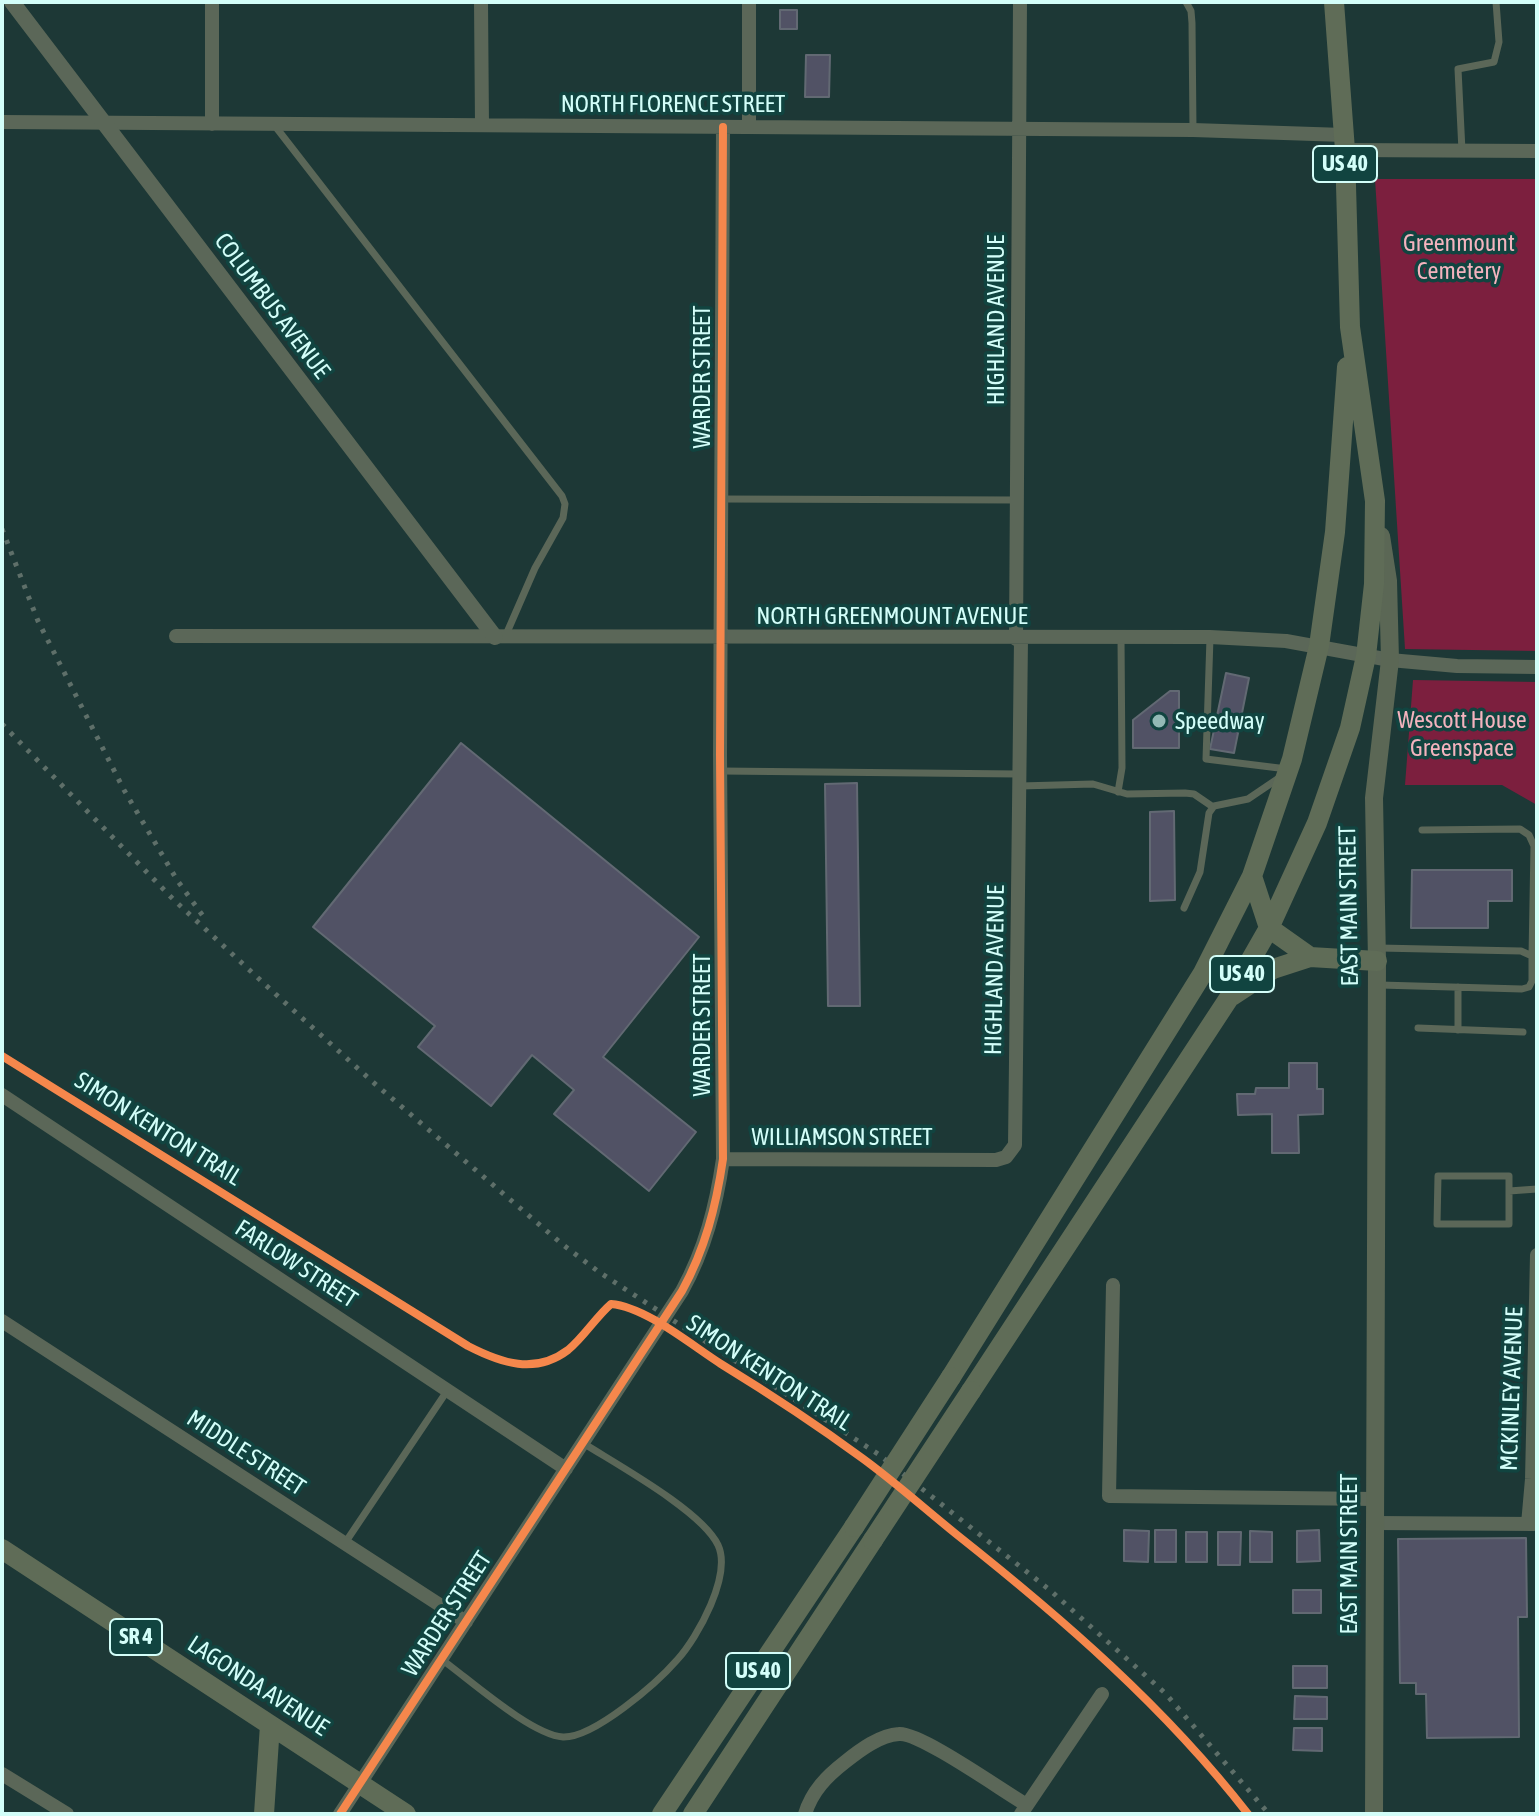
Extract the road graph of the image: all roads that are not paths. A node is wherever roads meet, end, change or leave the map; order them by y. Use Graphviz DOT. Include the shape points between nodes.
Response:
graph roads {
  1 [pos="12,2"];
  2 [pos="212,2"];
  3 [pos="481,2"];
  4 [pos="749,2"];
  5 [pos="1020,2"];
  6 [pos="1186,2"];
  7 [pos="1334,2"];
  8 [pos="1496,2"];
  9 [pos="2,122"];
  10 [pos="102,123"];
  11 [pos="212,124"];
  12 [pos="273,125"];
  13 [pos="482,125"];
  14 [pos="723,127"];
  15 [pos="749,127"];
  16 [pos="1019,129"];
  17 [pos="1193,130"];
  18 [pos="1344,143"];
  19 [pos="1462,151"];
  20 [pos="1537,151"];
  21 [pos="1350,327"];
  22 [pos="721,499"];
  23 [pos="1017,500"];
  24 [pos="1375,501"];
  25 [pos="176,636"];
  26 [pos="500,637"];
  27 [pos="1210,637"];
  28 [pos="721,638"];
  29 [pos="1121,638"];
  30 [pos="1019,639"];
  31 [pos="1319,646"];
  32 [pos="1366,656"];
  33 [pos="1390,660"];
  34 [pos="1537,667"];
  35 [pos="721,771"];
  36 [pos="1288,771"];
  37 [pos="1020,780"];
  38 [pos="1118,792"];
  39 [pos="1213,807"];
  40 [pos="1422,830"];
  41 [pos="1534,839"];
  42 [pos="1535,868"];
  43 [pos="1252,876"];
  44 [pos="1184,908"];
  45 [pos="1535,920"];
  46 [pos="1269,928"];
  47 [pos="1377,954"];
  48 [pos="1532,956"];
  49 [pos="1310,957"];
  50 [pos="1377,985"];
  51 [pos="1458,987"];
  52 [pos="1229,998"];
  53 [pos="1418,1028"];
  54 [pos="1458,1030"];
  55 [pos="1523,1032"];
  56 [pos="2,1095"];
  57 [pos="723,1159"];
  58 [pos="960,1160"];
  59 [pos="1537,1189"];
  60 [pos="1509,1191"];
  61 [pos="1537,1255"];
  62 [pos="1113,1285"];
  63 [pos="2,1321"];
  64 [pos="1536,1341"];
  65 [pos="447,1391"];
  66 [pos="583,1443"];
  67 [pos="566,1469"];
  68 [pos="1375,1499"];
  69 [pos="1375,1523"];
  70 [pos="1532,1524"];
  71 [pos="345,1543"];
  72 [pos="2,1549"];
  73 [pos="466,1622"];
  74 [pos="441,1659"];
  75 [pos="1102,1694"];
  76 [pos="270,1725"];
  77 [pos="2,1774"];
  78 [pos="360,1783"];
  79 [pos="1024,1810"];
  80 [pos="67,1814"];
  81 [pos="264,1814"];
  82 [pos="340,1814"];
  83 [pos="406,1814"];
  84 [pos="662,1814"];
  85 [pos="693,1814"];
  86 [pos="805,1814"];
  87 [pos="1374,1814"];
  1 -- 10 [label="street, COLUMBUS AVENUE"];
  2 -- 11 [label="street"];
  3 -- 13 [label="street"];
  4 -- 15 [label="street"];
  5 -- 16 [label="street, HIGHLAND AVENUE"];
  6 -- 17 [label="lane" via="1192,23"];
  7 -- 18 [label="main road, EAST MAIN STREET / US 40"];
  8 -- 19 [label="lane" via="1499,42 1494,62 1458,69"];
  9 -- 10 [label="street, NORTH FLORENCE STREET"];
  10 -- 11 [label="street, NORTH FLORENCE STREET"];
  10 -- 26 [label="street, COLUMBUS AVENUE"];
  11 -- 12 [label="street, NORTH FLORENCE STREET"];
  12 -- 13 [label="street, NORTH FLORENCE STREET"];
  12 -- 26 [label="lane" via="562,496 563,518"];
  13 -- 14 [label="street, NORTH FLORENCE STREET"];
  14 -- 15 [label="street, NORTH FLORENCE STREET"];
  14 -- 22 [label="street, WARDER STREET"];
  15 -- 16 [label="street, NORTH FLORENCE STREET"];
  16 -- 17 [label="street, NORTH FLORENCE STREET"];
  16 -- 23 [label="street, HIGHLAND AVENUE"];
  17 -- 18 [label="street, NORTH FLORENCE STREET"];
  18 -- 19 [label="street, NORTH FLORENCE STREET"];
  18 -- 21 [label="main road, EAST MAIN STREET / US 40"];
  19 -- 20 [label="street, NORTH FLORENCE STREET"];
  21 -- 24 [label="main road, EAST MAIN STREET / US 40"];
  21 -- 31 [label="main road, US 40" via="1335,532"];
  22 -- 23 [label="lane"];
  22 -- 28 [label="street, WARDER STREET"];
  23 -- 30 [label="street, HIGHLAND AVENUE"];
  24 -- 32 [label="main road, US 40"];
  24 -- 33 [label="main road, EAST MAIN STREET" via="1388,581"];
  25 -- 26 [label="street, NORTH GREENMOUNT AVENUE"];
  26 -- 28 [label="street, NORTH GREENMOUNT AVENUE"];
  27 -- 29 [label="street, NORTH GREENMOUNT AVENUE"];
  27 -- 31 [label="street, NORTH GREENMOUNT AVENUE"];
  27 -- 36 [label="lane" via="1206,759"];
  28 -- 30 [label="street, NORTH GREENMOUNT AVENUE"];
  28 -- 35 [label="street, WARDER STREET"];
  29 -- 30 [label="street, NORTH GREENMOUNT AVENUE"];
  29 -- 38 [label="lane"];
  30 -- 37 [label="street, HIGHLAND AVENUE"];
  31 -- 32 [label="street, NORTH GREENMOUNT AVENUE"];
  31 -- 36 [label="main road, US 40"];
  32 -- 33 [label="street, NORTH GREENMOUNT AVENUE"];
  32 -- 46 [label="main road, US 40" via="1350,728 1317,823"];
  33 -- 34 [label="street, NORTH GREENMOUNT AVENUE"];
  33 -- 47 [label="main road, EAST MAIN STREET" via="1374,798"];
  35 -- 37 [label="lane"];
  35 -- 57 [label="street, WARDER STREET"];
  36 -- 39 [label="lane" via="1248,799"];
  36 -- 43 [label="main road, US 40"];
  37 -- 38 [label="lane" via="1093,784"];
  37 -- 58 [label="street, HIGHLAND AVENUE" via="1015,1145 996,1160"];
  38 -- 39 [label="lane" via="1194,794"];
  39 -- 44 [label="lane" via="1200,872"];
  40 -- 41 [label="lane" via="1520,829"];
  41 -- 42 [label="lane"];
  42 -- 45 [label="lane"];
  43 -- 46 [label="main road"];
  43 -- 84 [label="main road, US 40, bridge" via="1203,973 951,1377"];
  45 -- 48 [label="lane"];
  46 -- 49 [label="main road"];
  46 -- 52 [label="main road, US 40"];
  47 -- 48 [label="lane" via="1521,951"];
  47 -- 49 [label="main road"];
  47 -- 50 [label="main road, EAST MAIN STREET"];
  48 -- 51 [label="lane" via="1529,987"];
  49 -- 52 [label="main road" via="1273,969"];
  50 -- 51 [label="lane"];
  50 -- 68 [label="main road, EAST MAIN STREET"];
  51 -- 54 [label="lane"];
  52 -- 85 [label="main road, US 40, bridge"];
  53 -- 54 [label="lane"];
  54 -- 55 [label="lane"];
  56 -- 65 [label="street, FARLOW STREET"];
  57 -- 58 [label="street, WILLIAMSON STREET"];
  57 -- 66 [label="street, WARDER STREET" via="697,1263"];
  59 -- 60 [label="lane"];
  60 -- 60 [label="lane" via="1509,1176 1438,1176 1437,1224 1509,1224"];
  61 -- 64 [label="street, MCKINLEY AVENUE"];
  62 -- 68 [label="street" via="1109,1496"];
  63 -- 71 [label="street, MIDDLE STREET"];
  64 -- 70 [label="street, MCKINLEY AVENUE"];
  65 -- 67 [label="street, FARLOW STREET"];
  65 -- 71 [label="lane"];
  66 -- 67 [label="street, WARDER STREET"];
  66 -- 74 [label="lane" via="687,1511 718,1545 719,1589 679,1659 613,1715 574,1736 561,1737 520,1718"];
  67 -- 73 [label="street, WARDER STREET"];
  68 -- 69 [label="main road, EAST MAIN STREET"];
  69 -- 70 [label="street"];
  69 -- 87 [label="main road, EAST MAIN STREET"];
  71 -- 73 [label="street, MIDDLE STREET"];
  72 -- 76 [label="main road, LAGONDA AVENUE / SR 4"];
  73 -- 74 [label="street, WARDER STREET"];
  74 -- 78 [label="street, WARDER STREET"];
  75 -- 79 [label="street"];
  76 -- 78 [label="main road, LAGONDA AVENUE / SR 4"];
  76 -- 81 [label="main road"];
  77 -- 80 [label="street"];
  78 -- 82 [label="street, WARDER STREET"];
  78 -- 83 [label="main road, LAGONDA AVENUE / SR 4"];
  79 -- 86 [label="street" via="928,1745 897,1733 857,1752 835,1770 818,1787"];
}
